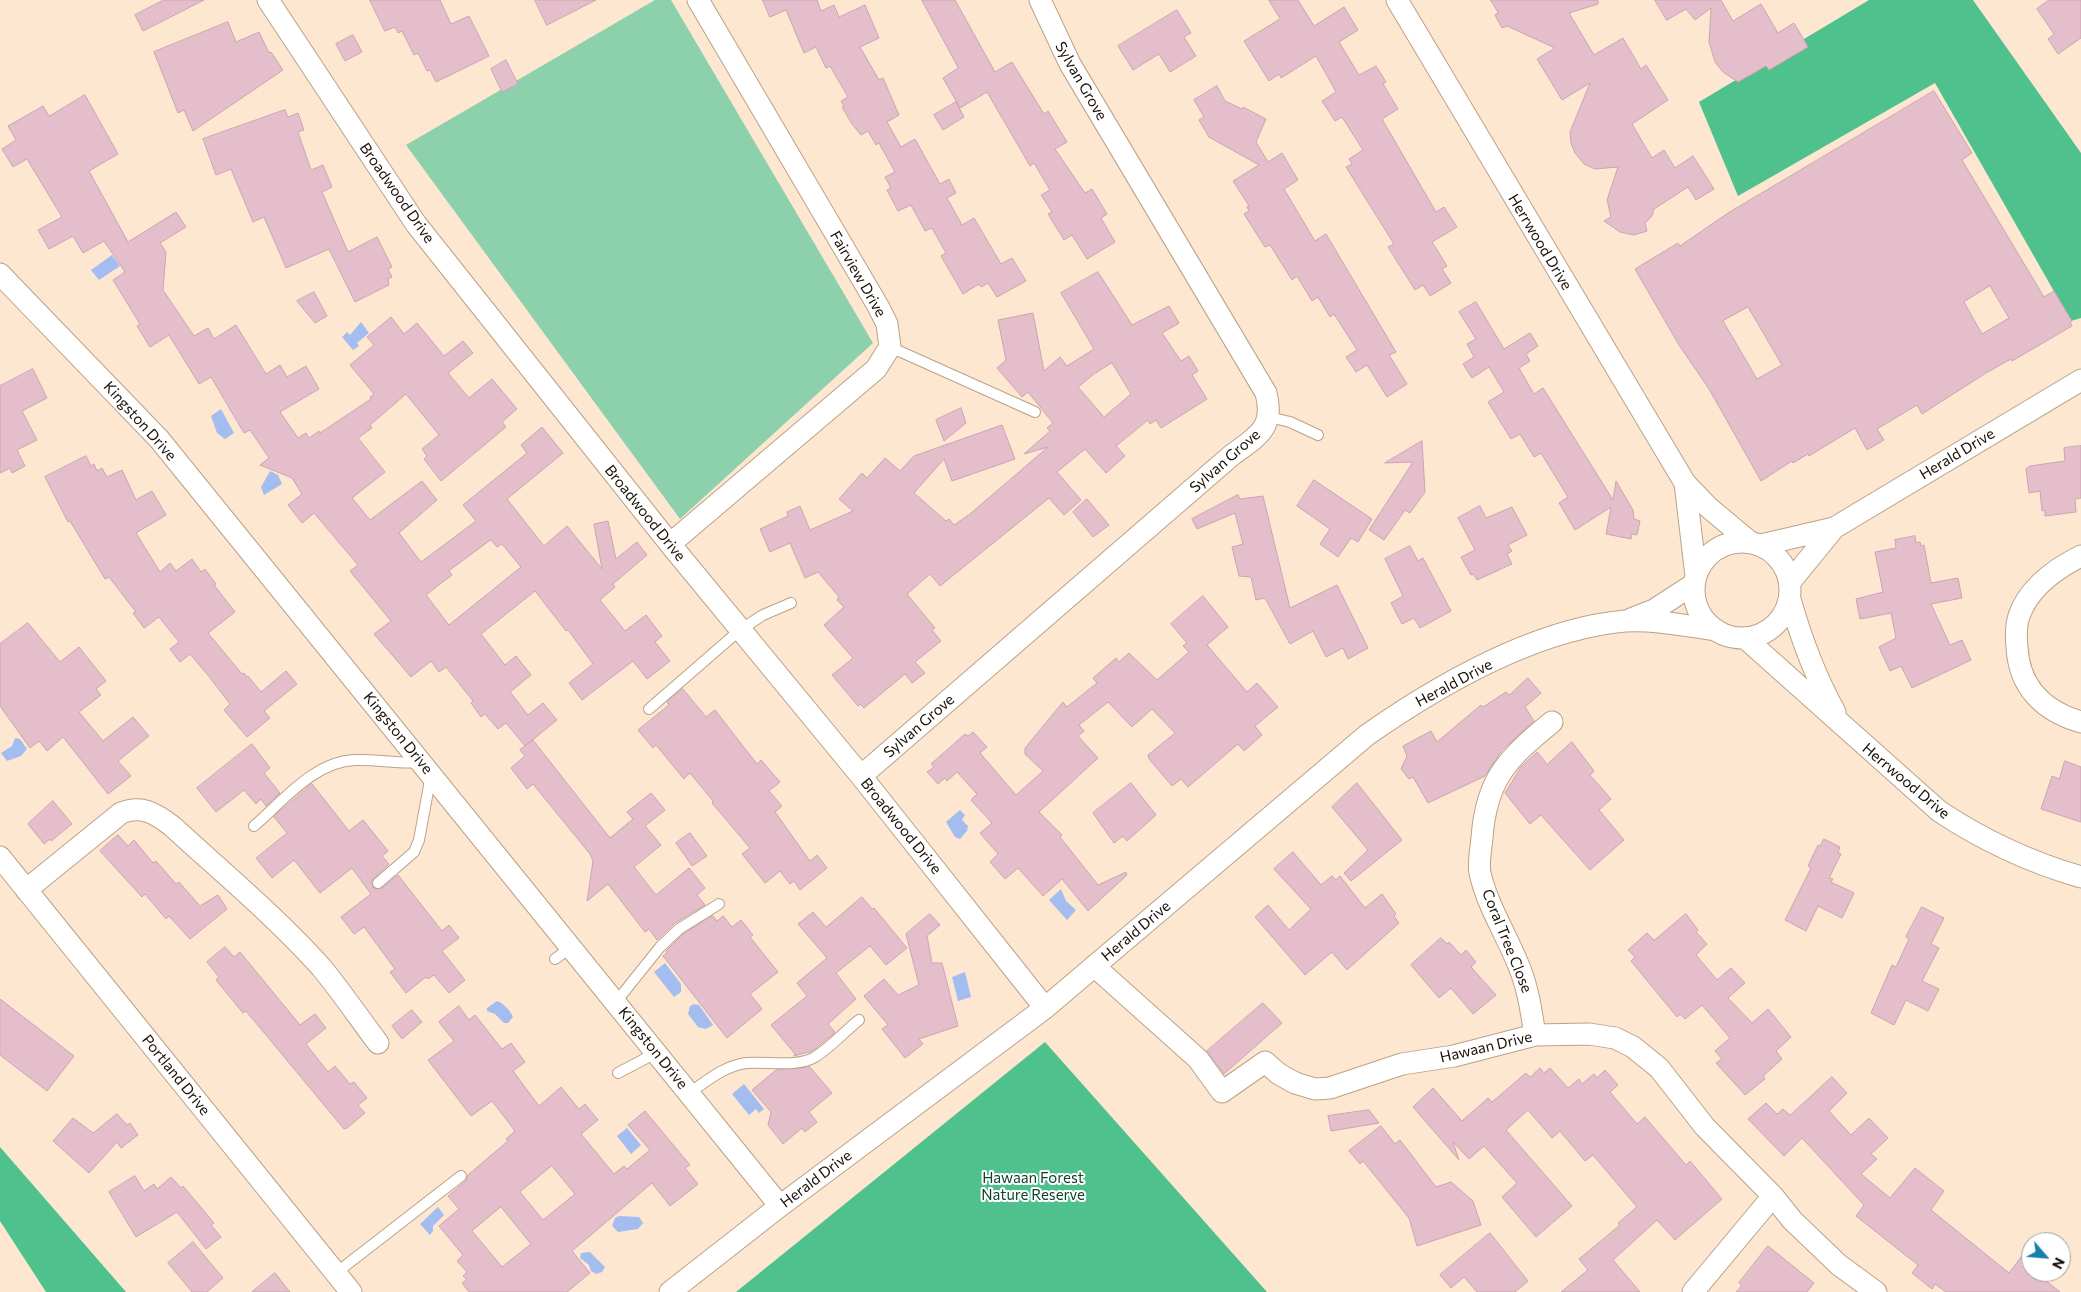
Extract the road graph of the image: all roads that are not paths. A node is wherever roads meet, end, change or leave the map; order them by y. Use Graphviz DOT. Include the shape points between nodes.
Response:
graph roads {
  1 [pos="268,0"];
  2 [pos="698,0"];
  3 [pos="1040,0"];
  4 [pos="1397,0"];
  5 [pos="0,274"];
  6 [pos="890,347"];
  7 [pos="2081,380"];
  8 [pos="1035,412"];
  9 [pos="1269,417"];
  10 [pos="1318,435"];
  11 [pos="1685,483"];
  12 [pos="1834,528"];
  13 [pos="670,544"];
  14 [pos="1755,544"];
  15 [pos="2081,556"];
  16 [pos="1695,580"];
  17 [pos="1790,591"];
  18 [pos="791,603"];
  19 [pos="1626,621"];
  20 [pos="740,630"];
  21 [pos="1716,630"];
  22 [pos="1745,638"];
  23 [pos="649,710"];
  24 [pos="1552,722"];
  25 [pos="2081,722"];
  26 [pos="1844,728"];
  27 [pos="426,768"];
  28 [pos="861,776"];
  29 [pos="254,826"];
  30 [pos="0,858"];
  31 [pos="2081,877"];
  32 [pos="378,882"];
  33 [pos="26,890"];
  34 [pos="719,904"];
  35 [pos="1094,966"];
  36 [pos="616,1002"];
  37 [pos="1045,1008"];
  38 [pos="859,1020"];
  39 [pos="1535,1035"];
  40 [pos="378,1043"];
  41 [pos="656,1053"];
  42 [pos="618,1073"];
  43 [pos="689,1093"];
  44 [pos="460,1176"];
  45 [pos="1773,1196"];
  46 [pos="780,1206"];
  47 [pos="336,1273"];
  48 [pos="351,1292"];
  49 [pos="670,1292"];
  50 [pos="1693,1292"];
  51 [pos="1876,1292"];
  1 -- 13 [label="street, Broadwood Drive" via="416,224"];
  2 -- 6 [label="street, Fairview Drive" via="878,306 887,324"];
  3 -- 9 [label="street, Sylvan Grove" via="1056,39 1266,393"];
  4 -- 11 [label="street, Herrwood Drive"];
  5 -- 27 [label="street, Kingston Drive" via="159,439"];
  6 -- 8 [label="lane"];
  6 -- 13 [label="street" via="876,369"];
  7 -- 12 [label="street, Herald Drive"];
  9 -- 10 [label="lane" via="1290,422"];
  9 -- 28 [label="street, Sylvan Grove" via="1255,438"];
  11 -- 14 [label="street, Herrwood Drive" via="1708,507"];
  11 -- 16 [label="street, Herrwood Drive"];
  12 -- 14 [label="street, Herald Drive"];
  12 -- 17 [label="street, Herald Drive"];
  13 -- 20 [label="street, Broadwood Drive"];
  14 -- 16 [label="street" via="1736,542 1711,553 1702,563"];
  14 -- 17 [label="street" via="1775,554 1785,567"];
  15 -- 25 [label="street" via="2059,567 2038,586 2019,616 2016,636 2023,680 2041,702 2062,717"];
  16 -- 19 [label="street, Herald Drive" via="1654,610"];
  16 -- 21 [label="street" via="1698,609"];
  17 -- 22 [label="street" via="1784,614 1774,626 1760,635"];
  17 -- 26 [label="street, Herrwood Drive" via="1801,636 1822,688"];
  18 -- 20 [label="lane" via="763,614"];
  19 -- 21 [label="street, Herald Drive" via="1672,623"];
  19 -- 35 [label="street, Herald Drive" via="1569,631 1532,642 1444,686 1389,719"];
  20 -- 23 [label="lane"];
  20 -- 28 [label="street, Broadwood Drive"];
  21 -- 22 [label="street" via="1730,637"];
  22 -- 26 [label="street, Herrwood Drive"];
  24 -- 39 [label="street, Coral Tree Close" via="1522,747 1492,788 1484,812 1480,872 1529,993"];
  26 -- 31 [label="street, Herrwood Drive" via="1939,811 1974,834 2043,866"];
  27 -- 29 [label="lane" via="356,760 330,765 314,774"];
  27 -- 32 [label="lane" via="419,840 414,852"];
  27 -- 36 [label="street, Kingston Drive" via="563,953"];
  28 -- 37 [label="street, Broadwood Drive"];
  30 -- 33 [label="street, Portland Drive"];
  33 -- 40 [label="street" via="121,813 133,808 144,809 172,826 254,899 305,950"];
  33 -- 47 [label="street, Portland Drive"];
  34 -- 36 [label="lane" via="679,929 660,946"];
  35 -- 37 [label="street, Herald Drive"];
  35 -- 39 [label="street, Hawaan Drive" via="1198,1059 1222,1092 1265,1062 1295,1083 1315,1089 1330,1088 1402,1064 1454,1056"];
  36 -- 41 [label="street, Kingston Drive"];
  37 -- 46 [label="street, Herald Drive"];
  38 -- 43 [label="lane" via="815,1056 798,1062 732,1067"];
  39 -- 45 [label="street, Hawaan Drive" via="1589,1034 1615,1038 1633,1047 1659,1068 1706,1127"];
  41 -- 42 [label="lane"];
  41 -- 43 [label="street, Kingston Drive"];
  43 -- 46 [label="street, Kingston Drive"];
  44 -- 47 [label="lane"];
  45 -- 50 [label="street"];
  45 -- 51 [label="street, Hawaan Drive" via="1827,1254"];
  46 -- 49 [label="street, Herald Drive"];
  47 -- 48 [label="street, Portland Drive"];
}
